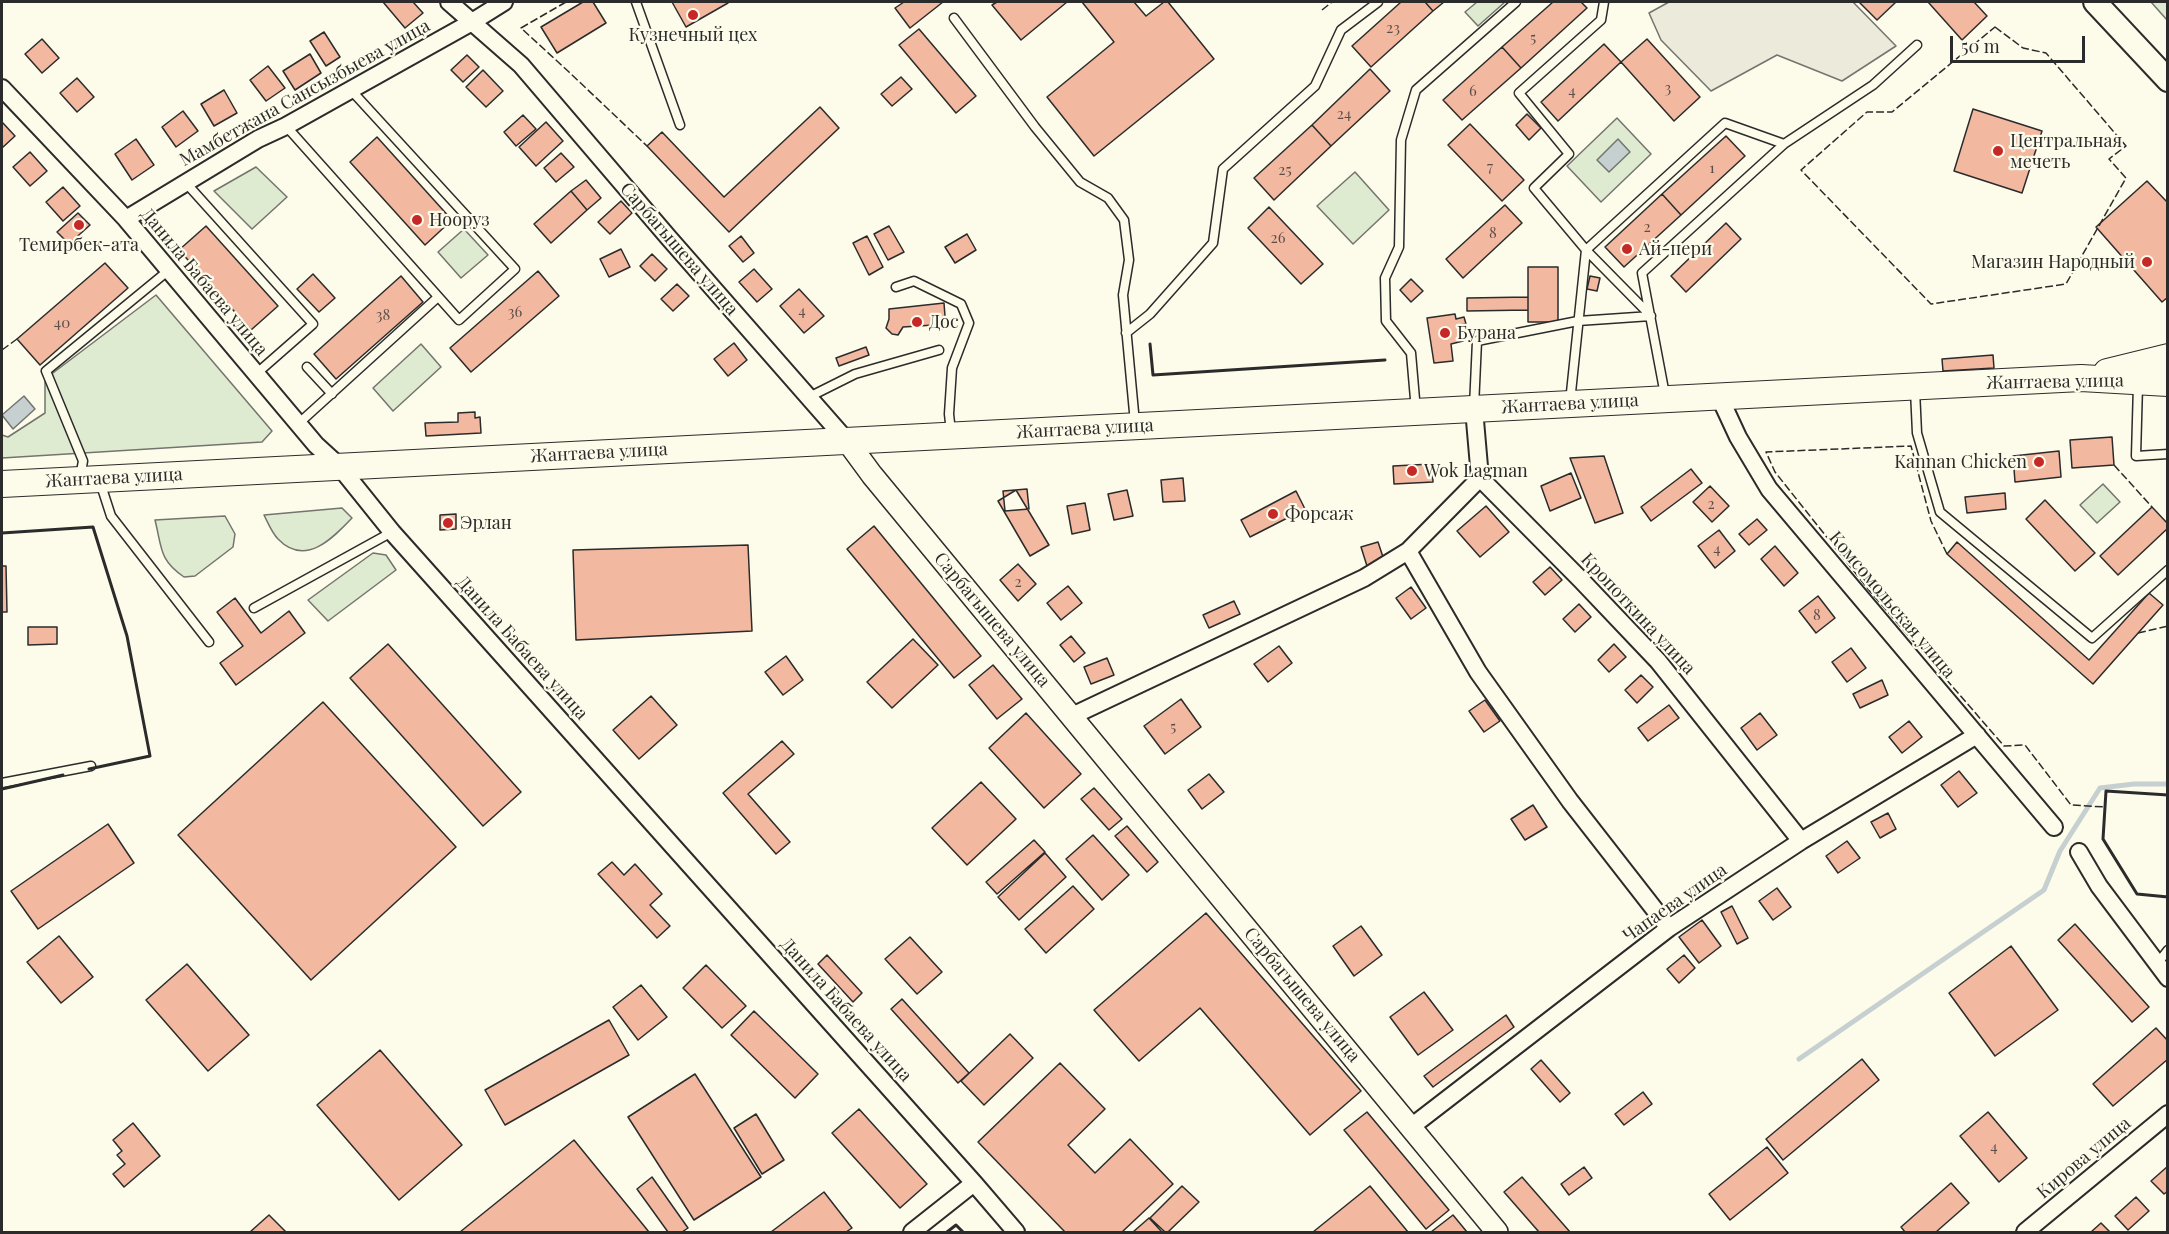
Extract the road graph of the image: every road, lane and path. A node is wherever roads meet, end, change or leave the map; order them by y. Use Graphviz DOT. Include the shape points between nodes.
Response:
graph roads {
  1 [pos="449,2"];
  2 [pos="504,2"];
  3 [pos="636,2"];
  4 [pos="1378,2"];
  5 [pos="1516,2"];
  6 [pos="1604,2"];
  7 [pos="2094,2"];
  8 [pos="954,18"];
  9 [pos="472,22"];
  10 [pos="1917,45"];
  11 [pos="2168,80"];
  12 [pos="2,88"];
  13 [pos="350,89"];
  14 [pos="680,125"];
  15 [pos="286,126"];
  16 [pos="1784,144"];
  17 [pos="186,183"];
  18 [pos="126,219"];
  19 [pos="1586,250"];
  20 [pos="169,270"];
  21 [pos="896,287"];
  22 [pos="438,297"];
  23 [pos="1651,316"];
  24 [pos="1578,321"];
  25 [pos="1126,333"];
  26 [pos="939,350"];
  27 [pos="2168,357"];
  28 [pos="307,367"];
  29 [pos="256,374"];
  30 [pos="2081,378"];
  31 [pos="2139,381"];
  32 [pos="2168,383"];
  33 [pos="1915,386"];
  34 [pos="332,394"];
  35 [pos="1719,396"];
  36 [pos="809,397"];
  37 [pos="1666,399"];
  38 [pos="1570,404"];
  39 [pos="1474,409"];
  40 [pos="1416,412"];
  41 [pos="298,424"];
  42 [pos="1135,426"];
  43 [pos="951,435"];
  44 [pos="847,441"];
  45 [pos="2168,454"];
  46 [pos="339,466"];
  47 [pos="1480,478"];
  48 [pos="89,479"];
  49 [pos="2,484"];
  50 [pos="393,532"];
  51 [pos="1408,551"];
  52 [pos="2168,570"];
  53 [pos="254,608"];
  54 [pos="209,642"];
  55 [pos="1072,716"];
  56 [pos="1977,735"];
  57 [pos="91,766"];
  58 [pos="2,783"];
  59 [pos="2054,827"];
  60 [pos="1801,841"];
  61 [pos="2079,852"];
  62 [pos="1669,928"];
  63 [pos="2168,950"];
  64 [pos="2162,971"];
  65 [pos="2168,1114"];
  66 [pos="1411,1127"];
  67 [pos="974,1183"];
  68 [pos="912,1233"];
  69 [pos="1016,1233"];
  70 [pos="1497,1233"];
  71 [pos="2025,1233"];
  1 -- 9 [label="street"];
  2 -- 9 [label="street, Мамбетжана Сансызбыева улица"];
  3 -- 14 [label="lane"];
  4 -- 25 [label="lane" via="1341,30 1315,86 1223,169 1213,243 1150,314"];
  5 -- 40 [label="lane" via="1416,90 1401,140 1399,247 1385,278 1386,321 1411,353"];
  6 -- 19 [label="lane" via="1601,20 1519,93 1569,154 1533,188"];
  7 -- 11 [label="main road"];
  8 -- 25 [label="lane" via="1080,182 1108,198 1124,220 1129,260 1123,295"];
  9 -- 13 [label="street, Мамбетжана Сансызбыева улица"];
  9 -- 36 [label="street, Сарбагышева улица" via="521,65"];
  10 -- 16 [label="lane" via="1873,85"];
  12 -- 18 [label="street, Данила Бабаева улица"];
  13 -- 15 [label="street, Мамбетжана Сансызбыева улица"];
  13 -- 22 [label="lane" via="515,269 459,320"];
  15 -- 17 [label="street, Мамбетжана Сансызбыева улица"];
  15 -- 22 [label="lane"];
  16 -- 19 [label="lane" via="1725,123"];
  16 -- 23 [label="lane" via="1642,273"];
  17 -- 18 [label="street, Мамбетжана Сансызбыева улица"];
  17 -- 29 [label="lane" via="313,324"];
  18 -- 20 [label="street, Данила Бабаева улица"];
  19 -- 23 [label="lane"];
  19 -- 24 [label="lane"];
  20 -- 29 [label="street, Данила Бабаева улица"];
  20 -- 48 [label="lane" via="46,371"];
  21 -- 43 [label="lane" via="914,281 924,285 961,304 969,323 952,368"];
  22 -- 34 [label="lane"];
  23 -- 24 [label="lane"];
  23 -- 37 [label="lane"];
  24 -- 38 [label="lane"];
  24 -- 39 [label="lane" via="1477,340"];
  25 -- 42 [label="lane"];
  26 -- 36 [label="lane" via="855,374"];
  27 -- 30 [label="main road"];
  28 -- 34 [label="lane"];
  29 -- 41 [label="street, Данила Бабаева улица"];
  30 -- 31 [label="main road, Жантаева улица"];
  30 -- 33 [label="main road, Жантаева улица"];
  31 -- 32 [label="main road, Жантаева улица"];
  31 -- 45 [label="lane" via="2136,456"];
  33 -- 35 [label="main road, Жантаева улица"];
  33 -- 52 [label="lane" via="1917,433 1940,512 2091,638"];
  34 -- 41 [label="lane"];
  35 -- 37 [label="main road, Жантаева улица"];
  35 -- 56 [label="street, Комсомольская улица" via="1769,489"];
  36 -- 44 [label="street, Сарбагышева улица"];
  37 -- 38 [label="main road, Жантаева улица"];
  38 -- 39 [label="main road, Жантаева улица"];
  39 -- 40 [label="main road, Жантаева улица"];
  39 -- 47 [label="street"];
  40 -- 42 [label="main road, Жантаева улица"];
  41 -- 46 [label="street, Данила Бабаева улица"];
  42 -- 43 [label="main road, Жантаева улица"];
  43 -- 44 [label="main road, Жантаева улица"];
  44 -- 46 [label="main road, Жантаева улица"];
  44 -- 55 [label="street, Сарбагышева улица"];
  46 -- 48 [label="main road, Жантаева улица"];
  46 -- 50 [label="street, Данила Бабаева улица"];
  47 -- 51 [label="street"];
  47 -- 60 [label="street, Кропоткина улица" via="1658,661"];
  48 -- 49 [label="main road, Жантаева улица"];
  48 -- 54 [label="lane" via="111,516"];
  50 -- 53 [label="lane"];
  50 -- 67 [label="street, Данила Бабаева улица"];
  51 -- 55 [label="street" via="1364,578"];
  51 -- 62 [label="street" via="1478,672 1570,801"];
  55 -- 66 [label="street, Сарбагышева улица"];
  56 -- 59 [label="street, Комсомольская улица"];
  56 -- 60 [label="street, Чапаева улица"];
  57 -- 58 [label="lane"];
  60 -- 62 [label="street, Чапаева улица"];
  61 -- 64 [label="street" via="2099,886"];
  62 -- 66 [label="street, Чапаева улица"];
  63 -- 64 [label="lane"];
  65 -- 71 [label="street, Кирова улица"];
  66 -- 70 [label="street, Сарбагышева улица"];
  67 -- 68 [label="street"];
  67 -- 69 [label="street, Данила Бабаева улица"];
}
